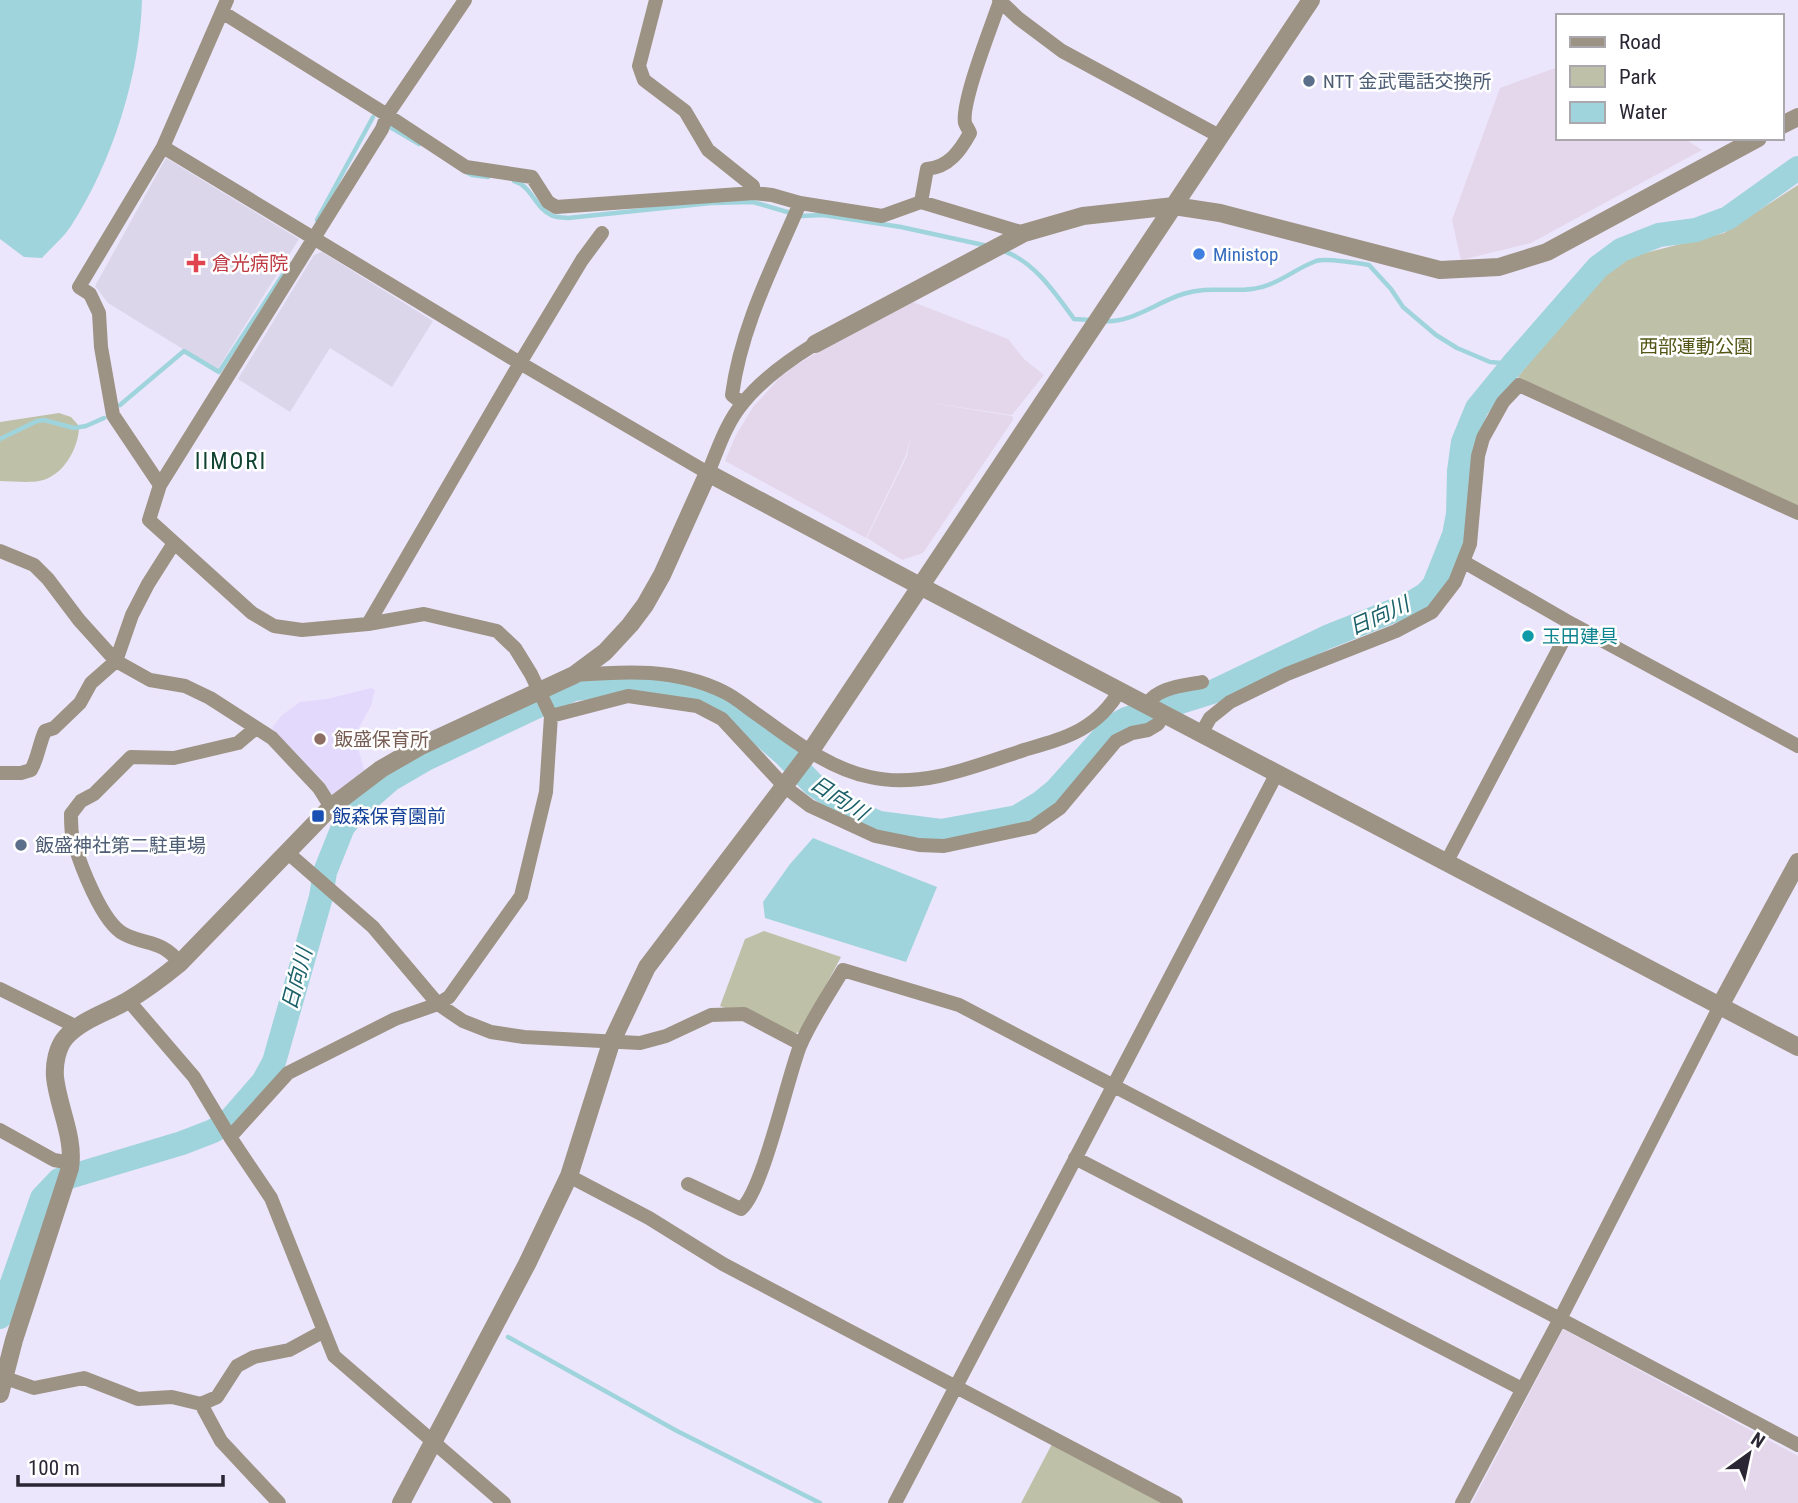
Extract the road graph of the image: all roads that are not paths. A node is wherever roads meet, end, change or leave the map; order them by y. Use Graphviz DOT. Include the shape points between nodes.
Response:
graph roads {
  1 [pos="465,0"];
  2 [pos="656,0"];
  3 [pos="1000,0"];
  4 [pos="1311,0"];
  5 [pos="225,6"];
  6 [pos="387,115"];
  7 [pos="1221,137"];
  8 [pos="1754,140"];
  9 [pos="163,147"];
  10 [pos="754,193"];
  11 [pos="921,202"];
  12 [pos="800,204"];
  13 [pos="1174,206"];
  14 [pos="603,233"];
  15 [pos="1024,233"];
  16 [pos="312,238"];
  17 [pos="815,344"];
  18 [pos="520,363"];
  19 [pos="743,403"];
  20 [pos="708,473"];
  21 [pos="160,485"];
  22 [pos="1798,513"];
  23 [pos="174,543"];
  24 [pos="0,551"];
  25 [pos="1464,562"];
  26 [pos="920,586"];
  27 [pos="368,624"];
  28 [pos="1572,624"];
  29 [pos="116,662"];
  30 [pos="574,675"];
  31 [pos="1202,682"];
  32 [pos="1119,690"];
  33 [pos="539,691"];
  34 [pos="1147,704"];
  35 [pos="1165,715"];
  36 [pos="551,716"];
  37 [pos="256,729"];
  38 [pos="1201,734"];
  39 [pos="1798,746"];
  40 [pos="808,755"];
  41 [pos="0,773"];
  42 [pos="1277,773"];
  43 [pos="789,783"];
  44 [pos="331,807"];
  45 [pos="288,853"];
  46 [pos="1798,862"];
  47 [pos="1446,863"];
  48 [pos="180,963"];
  49 [pos="0,989"];
  50 [pos="128,1000"];
  51 [pos="438,1004"];
  52 [pos="1720,1006"];
  53 [pos="77,1027"];
  54 [pos="611,1043"];
  55 [pos="801,1044"];
  56 [pos="1798,1047"];
  57 [pos="1113,1084"];
  58 [pos="0,1130"];
  59 [pos="230,1137"];
  60 [pos="1075,1158"];
  61 [pos="70,1165"];
  62 [pos="569,1177"];
  63 [pos="688,1184"];
  64 [pos="1560,1318"];
  65 [pos="324,1331"];
  66 [pos="1,1383"];
  67 [pos="955,1387"];
  68 [pos="1522,1389"];
  69 [pos="201,1404"];
  70 [pos="433,1442"];
  71 [pos="1798,1446"];
  72 [pos="279,1503"];
  73 [pos="401,1503"];
  74 [pos="505,1503"];
  75 [pos="895,1503"];
  76 [pos="1176,1503"];
  77 [pos="1462,1503"];
  1 -- 6 [label="street"];
  2 -- 10 [label="street" via="639,66 644,80 685,111 708,150 752,186"];
  3 -- 7 [label="street" via="1062,51"];
  3 -- 11 [label="street" via="966,110 970,133 950,160 927,169"];
  4 -- 7 [label="street"];
  5 -- 6 [label="street"];
  5 -- 9 [label="street"];
  6 -- 10 [label="street" via="466,167 532,177 556,207"];
  6 -- 16 [label="street"];
  7 -- 13 [label="street"];
  8 -- 13 [label="street" via="1547,252 1499,267 1440,270 1220,213"];
  9 -- 16 [label="street"];
  9 -- 21 [label="street" via="79,287 90,294 99,313 113,415"];
  10 -- 12 [label="street"];
  11 -- 12 [label="street" via="882,215"];
  11 -- 15 [label="street"];
  12 -- 19 [label="street" via="750,321 736,367 732,395"];
  13 -- 15 [label="street" via="1083,216"];
  13 -- 26 [label="street"];
  14 -- 18 [label="street"];
  15 -- 17 [label="street"];
  16 -- 18 [label="street"];
  16 -- 21 [label="street"];
  17 -- 19 [label="street" via="785,362"];
  18 -- 20 [label="street"];
  18 -- 27 [label="street"];
  19 -- 20 [label="street"];
  20 -- 26 [label="street"];
  20 -- 30 [label="street" via="645,605 605,652"];
  21 -- 23 [label="street" via="149,520"];
  22 -- 25 [label="street" via="1519,385 1503,402 1483,438 1472,533"];
  23 -- 27 [label="street" via="252,613 274,626 302,629"];
  23 -- 29 [label="street" via="132,615"];
  24 -- 29 [label="street" via="34,565"];
  25 -- 28 [label="street"];
  25 -- 38 [label="street" via="1432,612 1230,702 1210,718"];
  26 -- 32 [label="street"];
  26 -- 40 [label="street"];
  27 -- 33 [label="street" via="424,614 497,631 514,648"];
  28 -- 39 [label="street"];
  28 -- 47 [label="street"];
  29 -- 37 [label="street" via="150,680 210,698"];
  29 -- 41 [label="street" via="91,683 80,703 45,731 31,770"];
  30 -- 33 [label="street"];
  30 -- 40 [label="street" via="652,671 696,680 727,693"];
  31 -- 34 [label="street" via="1165,690"];
  32 -- 34 [label="street"];
  32 -- 40 [label="street" via="1092,724 1067,737 919,780 871,778"];
  33 -- 36 [label="street"];
  33 -- 44 [label="street" via="421,746"];
  34 -- 35 [label="street"];
  35 -- 38 [label="street"];
  35 -- 43 [label="street" via="1148,730 1116,741 1060,807 1033,827 944,846 875,836 810,806"];
  36 -- 43 [label="street" via="628,696 697,706 722,719"];
  36 -- 51 [label="street" via="546,792 521,896 449,996"];
  37 -- 44 [label="street" via="272,738"];
  37 -- 48 [label="street" via="238,743 174,758 131,757 71,814 72,838 104,914 122,934 170,951"];
  38 -- 42 [label="street"];
  40 -- 43 [label="street"];
  42 -- 47 [label="street"];
  42 -- 57 [label="street"];
  43 -- 54 [label="street" via="647,967"];
  44 -- 45 [label="street"];
  45 -- 48 [label="street"];
  45 -- 51 [label="street" via="373,927"];
  46 -- 52 [label="street"];
  47 -- 52 [label="street"];
  48 -- 50 [label="street"];
  49 -- 53 [label="street"];
  50 -- 53 [label="street"];
  50 -- 59 [label="street" via="194,1077"];
  51 -- 54 [label="street" via="491,1032"];
  51 -- 59 [label="street" via="395,1019 288,1073"];
  52 -- 56 [label="street"];
  52 -- 64 [label="street"];
  53 -- 61 [label="street" via="57,1052 55,1077"];
  54 -- 55 [label="street" via="640,1043 711,1015 744,1014"];
  54 -- 62 [label="street"];
  55 -- 57 [label="street" via="843,970 959,1005"];
  55 -- 63 [label="street" via="748,1203 741,1209"];
  57 -- 60 [label="street"];
  57 -- 64 [label="street"];
  58 -- 61 [label="street"];
  59 -- 65 [label="street" via="271,1198"];
  60 -- 67 [label="street"];
  60 -- 68 [label="street"];
  61 -- 66 [label="street"];
  62 -- 67 [label="street"];
  62 -- 70 [label="street"];
  64 -- 68 [label="street"];
  64 -- 71 [label="street"];
  65 -- 69 [label="street" via="289,1350 254,1357 237,1366 217,1397"];
  65 -- 70 [label="street" via="334,1356"];
  66 -- 69 [label="street" via="34,1388 84,1378 138,1399 172,1397"];
  67 -- 75 [label="street"];
  67 -- 76 [label="street"];
  68 -- 77 [label="street"];
  69 -- 72 [label="street" via="221,1441"];
  70 -- 73 [label="street"];
  70 -- 74 [label="street"];
}
